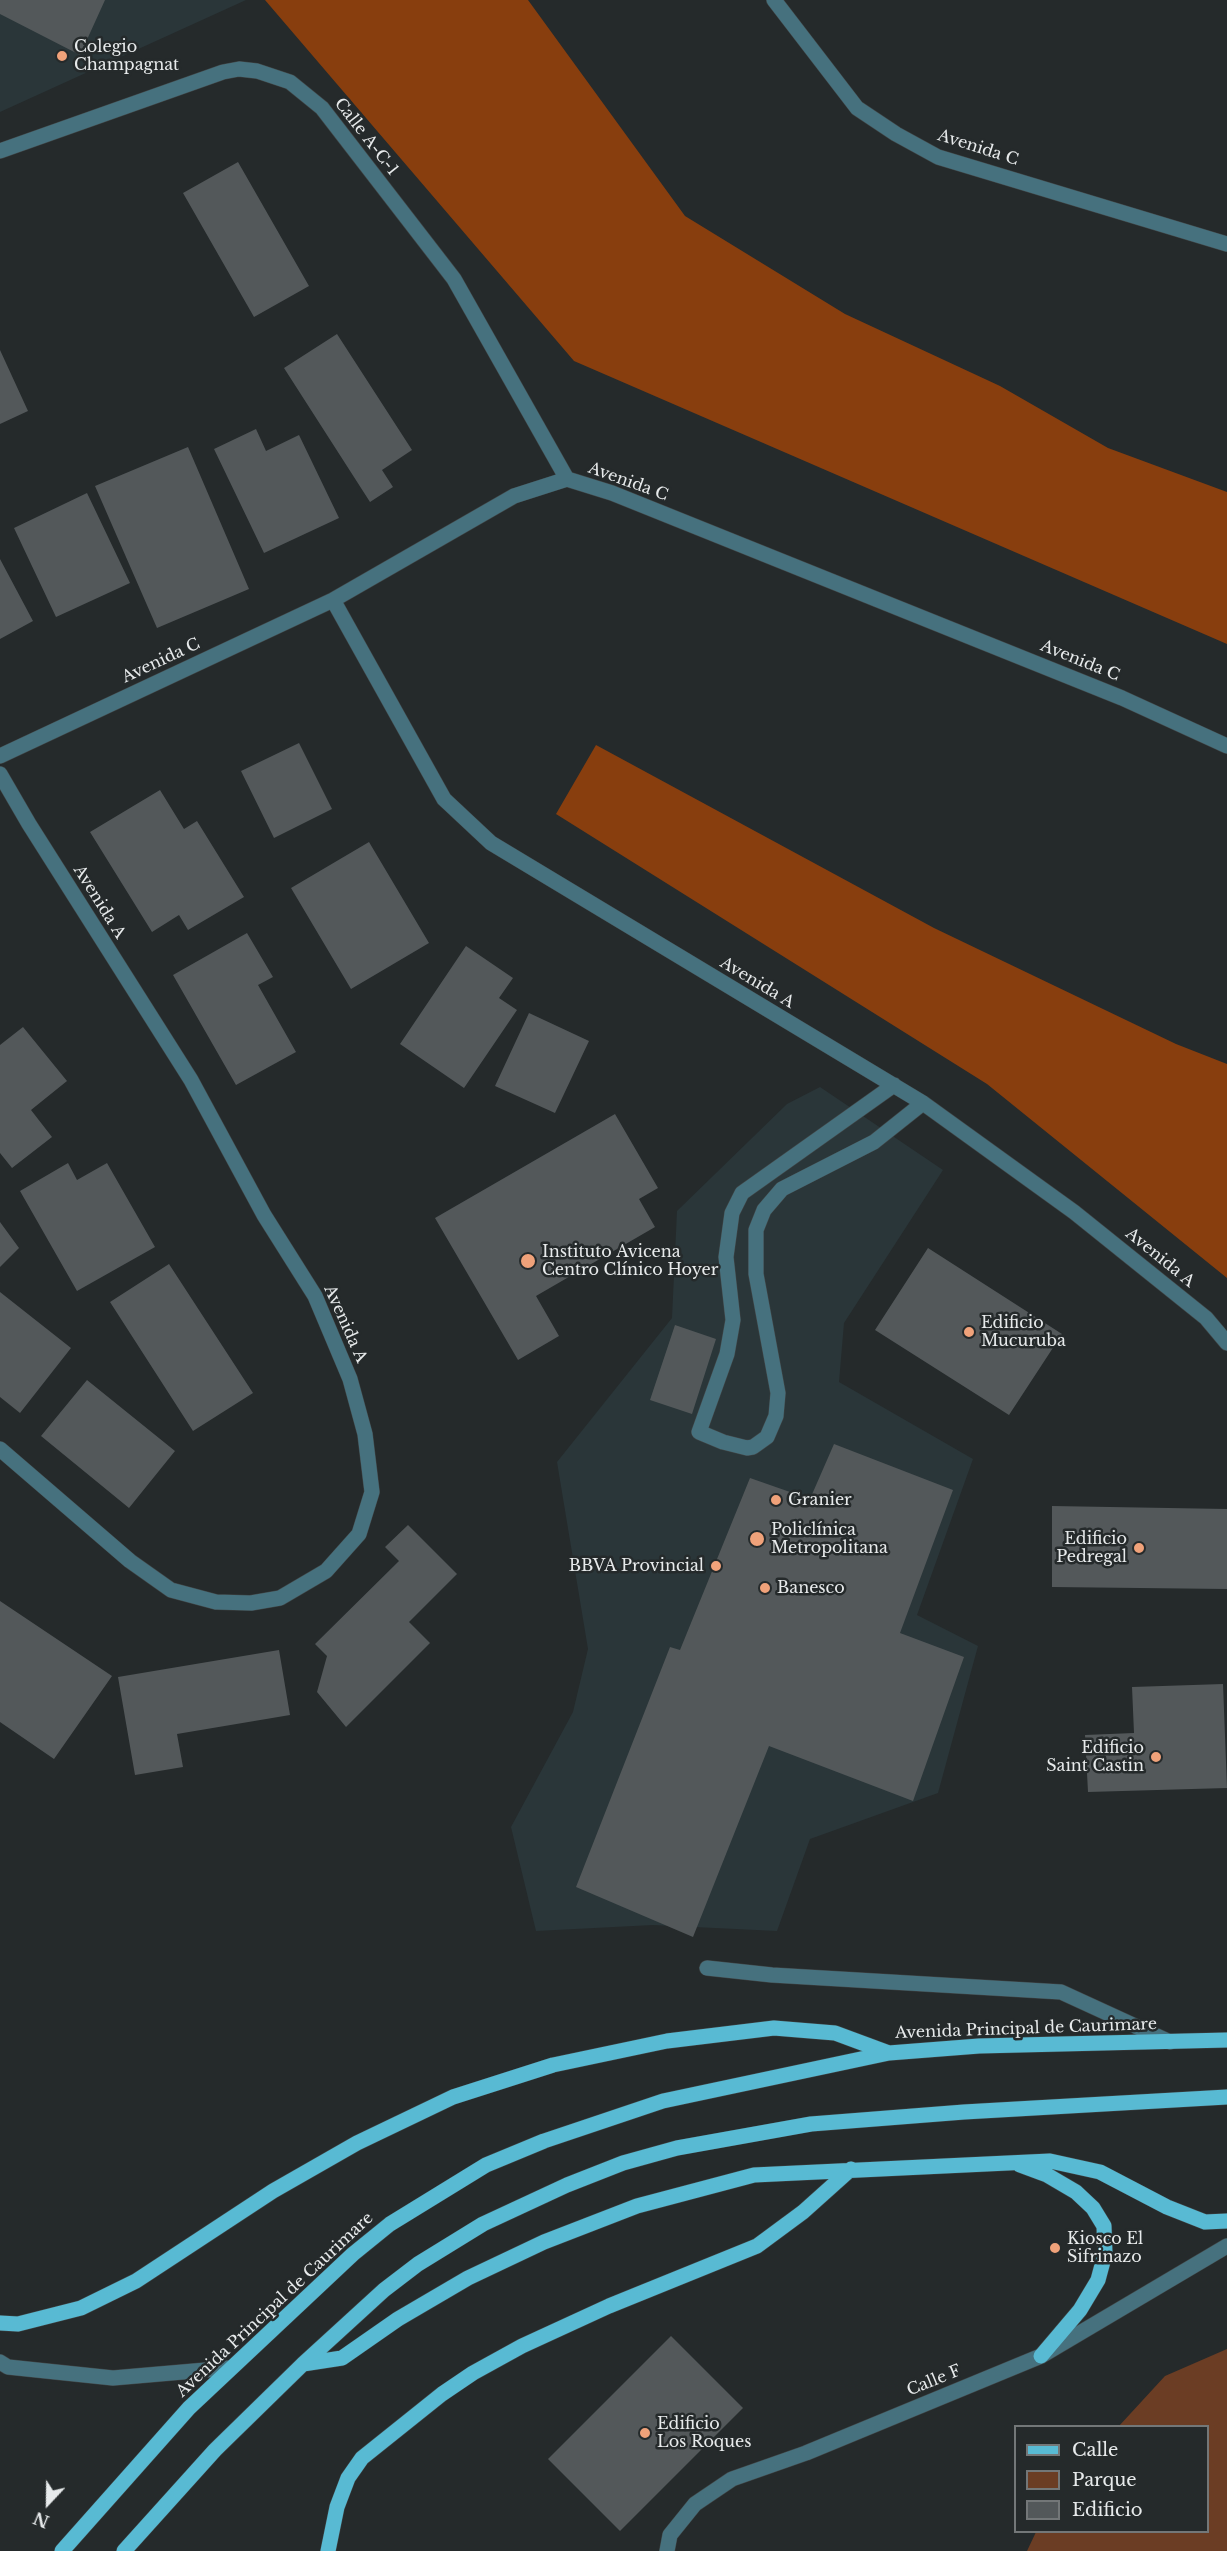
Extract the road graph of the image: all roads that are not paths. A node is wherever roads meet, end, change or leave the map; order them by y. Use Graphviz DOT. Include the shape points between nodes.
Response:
graph roads {
  1 [pos="774,0"];
  2 [pos="0,151"];
  3 [pos="1227,244"];
  4 [pos="567,480"];
  5 [pos="333,600"];
  6 [pos="1227,746"];
  7 [pos="0,756"];
  8 [pos="0,774"];
  9 [pos="894,1085"];
  10 [pos="923,1103"];
  11 [pos="1227,1343"];
  12 [pos="0,1449"];
  13 [pos="707,1968"];
  14 [pos="1227,2040"];
  15 [pos="1170,2042"];
  16 [pos="889,2053"];
  17 [pos="1227,2097"];
  18 [pos="1012,2162"];
  19 [pos="851,2169"];
  20 [pos="1227,2221"];
  21 [pos="1227,2246"];
  22 [pos="0,2323"];
  23 [pos="1041,2356"];
  24 [pos="0,2362"];
  25 [pos="303,2364"];
  26 [pos="230,2368"];
  27 [pos="62,2551"];
  28 [pos="124,2551"];
  29 [pos="328,2551"];
  30 [pos="667,2551"];
  1 -- 3 [label="street, Avenida C" via="857,108 938,157"];
  2 -- 4 [label="street, Calle A-C-1" via="223,72 258,71 290,82 322,108 454,279"];
  4 -- 5 [label="street, Avenida C" via="514,496"];
  4 -- 6 [label="street, Avenida C" via="612,493 1100,689"];
  5 -- 7 [label="street, Avenida C"];
  5 -- 9 [label="street, Avenida A" via="444,799 491,843"];
  8 -- 12 [label="street, Avenida A" via="191,1080 264,1215 315,1296 350,1380 365,1434 372,1492 359,1534 326,1571 280,1598 251,1603 216,1602 171,1590 130,1561"];
  9 -- 10 [label="street, Avenida A"];
  9 -- 10 [label="street" via="742,1192 732,1213 726,1257 733,1320 727,1354 699,1432 723,1443 753,1447 767,1437 776,1416 778,1393 756,1274 756,1230 764,1210 782,1189 874,1142"];
  10 -- 11 [label="street, Avenida A" via="1074,1212 1206,1318"];
  13 -- 15 [label="street" via="1061,1992"];
  14 -- 15 [label="main road, Avenida Principal de Caurimare"];
  15 -- 16 [label="main road, Avenida Principal de Caurimare" via="980,2046"];
  16 -- 22 [label="main road" via="835,2033 774,2028 667,2041 554,2065 453,2097 357,2143 136,2281 81,2308 18,2324"];
  16 -- 26 [label="main road, Avenida Principal de Caurimare" via="663,2101 486,2165 390,2224"];
  17 -- 25 [label="main road" via="811,2124 677,2148 623,2163 509,2210 418,2264"];
  18 -- 19 [label="main road"];
  18 -- 20 [label="main road" via="1050,2161 1100,2172 1205,2222"];
  18 -- 23 [label="main road" via="1047,2175 1076,2192 1104,2226 1105,2254 1098,2280 1080,2310"];
  19 -- 25 [label="main road" via="754,2175 637,2206 544,2242 468,2278 342,2358"];
  19 -- 29 [label="main road" via="757,2246 522,2346 442,2394 377,2445 348,2478"];
  21 -- 23 [label="street, Calle F"];
  23 -- 30 [label="street, Calle F" via="806,2453 732,2479 695,2504 670,2535"];
  24 -- 26 [label="street" via="8,2367 113,2378"];
  25 -- 28 [label="main road" via="215,2450"];
  26 -- 27 [label="main road, Avenida Principal de Caurimare" via="189,2408"];
}
